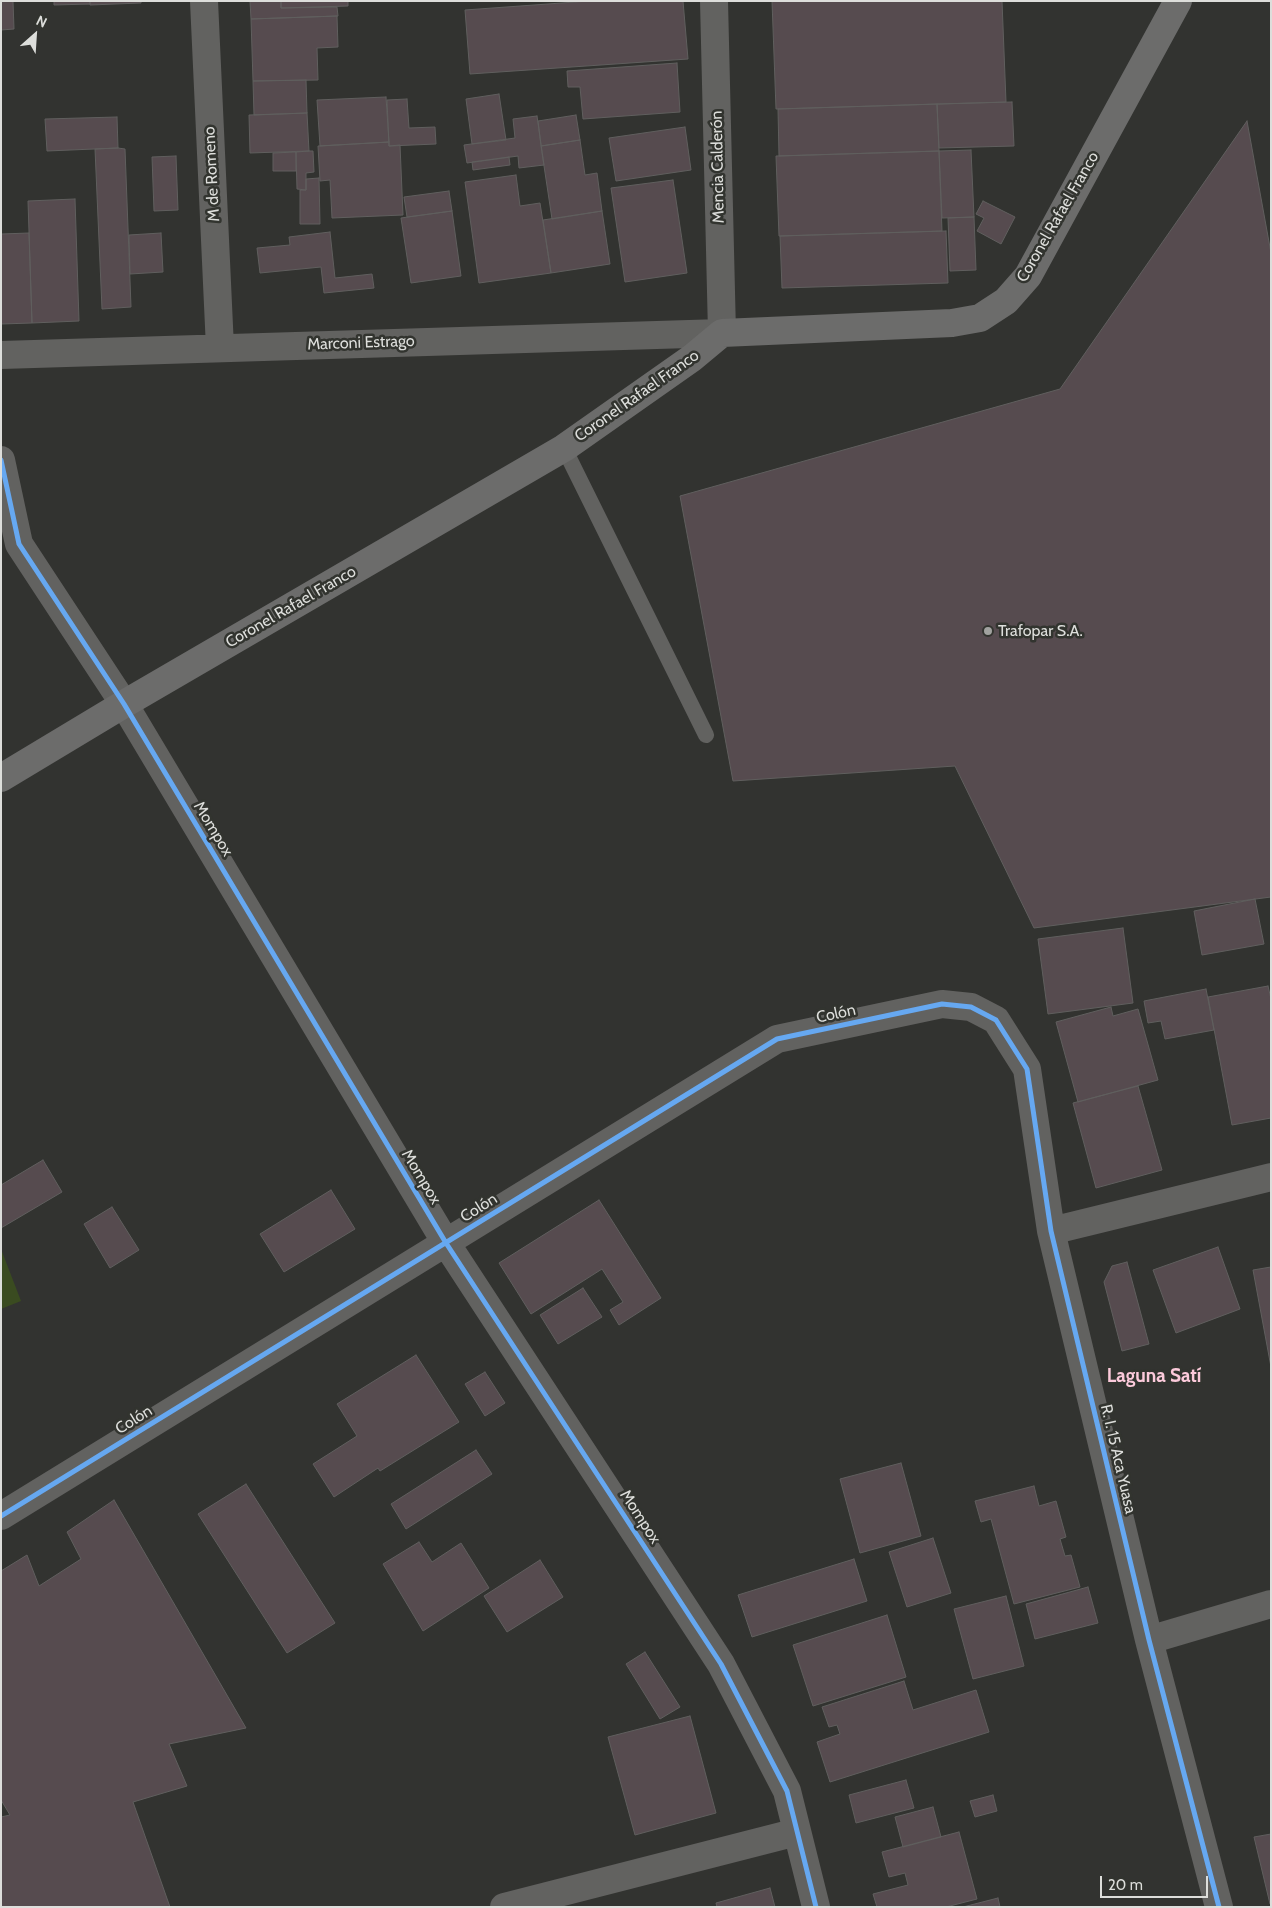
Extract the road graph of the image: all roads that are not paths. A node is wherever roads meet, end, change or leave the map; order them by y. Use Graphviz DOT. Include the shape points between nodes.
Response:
graph roads {
  1 [pos="204,1"];
  2 [pos="714,1"];
  3 [pos="1178,1"];
  4 [pos="722,333"];
  5 [pos="220,348"];
  6 [pos="1,356"];
  7 [pos="564,448"];
  8 [pos="1,460"];
  9 [pos="124,704"];
  10 [pos="706,735"];
  11 [pos="1,778"];
  12 [pos="996,1020"];
  13 [pos="1271,1176"];
  14 [pos="1051,1231"];
  15 [pos="446,1243"];
  16 [pos="1,1516"];
  17 [pos="1271,1604"];
  18 [pos="1149,1640"];
  19 [pos="797,1832"];
  20 [pos="504,1907"];
  21 [pos="816,1907"];
  22 [pos="1219,1907"];
  1 -- 5 [label="street, M de Romeno"];
  2 -- 4 [label="street, Mencia Calderón"];
  3 -- 4 [label="street, Coronel Rafael Franco" via="1028,276 1006,301 980,318 952,323"];
  4 -- 5 [label="street, Marconi Estrago"];
  4 -- 7 [label="street, Coronel Rafael Franco" via="692,358"];
  5 -- 6 [label="street, Marconi Estrago"];
  7 -- 9 [label="street, Coronel Rafael Franco"];
  7 -- 10 [label="lane"];
  8 -- 9 [label="street, Mompox" via="19,544"];
  9 -- 11 [label="street, Coronel Rafael Franco"];
  9 -- 15 [label="street, Mompox"];
  12 -- 14 [label="street, R. I. 15 Aca Yuasa" via="1027,1069"];
  12 -- 15 [label="street, Colón" via="971,1007 942,1004 777,1039"];
  13 -- 14 [label="street"];
  14 -- 18 [label="street, R. I. 15 Aca Yuasa"];
  15 -- 16 [label="street, Colón"];
  15 -- 19 [label="street, Mompox" via="721,1664 787,1791"];
  17 -- 18 [label="street"];
  18 -- 22 [label="street, R. I. 15 Aca Yuasa"];
  19 -- 20 [label="street"];
  19 -- 21 [label="street, Mompox"];
}
